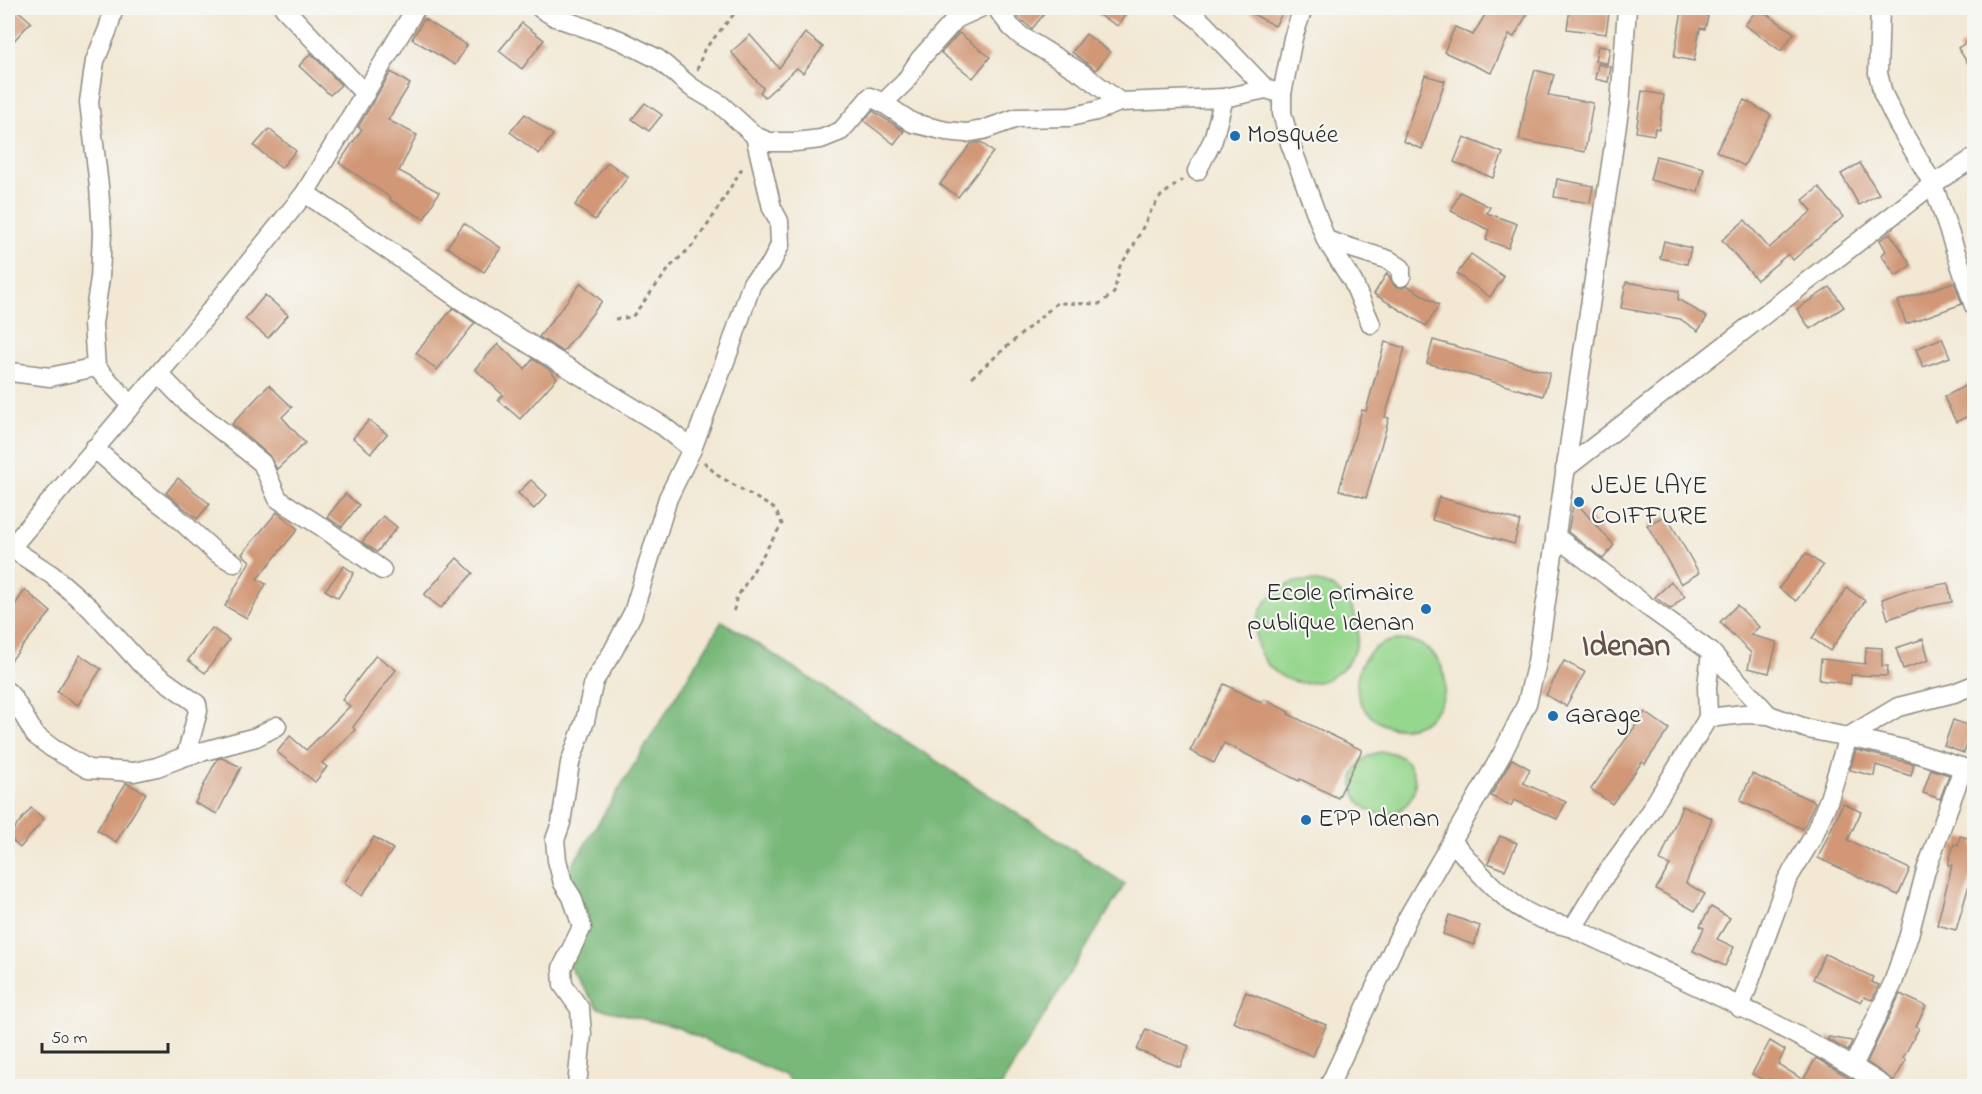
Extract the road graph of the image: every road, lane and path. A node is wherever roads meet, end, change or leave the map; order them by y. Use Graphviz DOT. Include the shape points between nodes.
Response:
graph roads {
  1 [pos="114,8"];
  2 [pos="285,8"];
  3 [pos="416,8"];
  4 [pos="540,8"];
  5 [pos="739,8"];
  6 [pos="980,8"];
  7 [pos="998,8"];
  8 [pos="1184,8"];
  9 [pos="1303,8"];
  10 [pos="1627,8"];
  11 [pos="1880,8"];
  12 [pos="691,87"];
  13 [pos="1274,92"];
  14 [pos="365,94"];
  15 [pos="1224,98"];
  16 [pos="1120,102"];
  17 [pos="883,103"];
  18 [pos="758,144"];
  19 [pos="1974,158"];
  20 [pos="1197,171"];
  21 [pos="1933,184"];
  22 [pos="305,193"];
  23 [pos="1326,240"];
  24 [pos="1401,278"];
  25 [pos="1974,306"];
  26 [pos="615,318"];
  27 [pos="1371,324"];
  28 [pos="96,367"];
  29 [pos="9,372"];
  30 [pos="159,374"];
  31 [pos="972,377"];
  32 [pos="132,406"];
  33 [pos="94,448"];
  34 [pos="692,449"];
  35 [pos="1565,470"];
  36 [pos="1555,536"];
  37 [pos="9,550"];
  38 [pos="234,563"];
  39 [pos="382,570"];
  40 [pos="733,615"];
  41 [pos="1711,652"];
  42 [pos="1974,685"];
  43 [pos="8,692"];
  44 [pos="1769,714"];
  45 [pos="1708,717"];
  46 [pos="277,726"];
  47 [pos="1848,737"];
  48 [pos="186,756"];
  49 [pos="1969,770"];
  50 [pos="1452,841"];
  51 [pos="1573,928"];
  52 [pos="1740,1008"];
  53 [pos="1853,1066"];
  54 [pos="577,1086"];
  55 [pos="1329,1086"];
  56 [pos="1884,1086"];
  1 -- 28 [label="street" via="95,61 89,102 102,233 93,324"];
  2 -- 14 [label="street"];
  3 -- 14 [label="street"];
  4 -- 12 [label="street" via="641,49"];
  5 -- 12 [label="path" via="704,50"];
  6 -- 17 [label="street" via="956,19"];
  7 -- 16 [label="street" via="1021,36"];
  8 -- 13 [label="street"];
  9 -- 13 [label="street"];
  10 -- 35 [label="street" via="1620,104"];
  11 -- 21 [label="street" via="1878,73 1883,94"];
  12 -- 18 [label="street" via="720,104"];
  13 -- 15 [label="street"];
  13 -- 23 [label="street"];
  14 -- 22 [label="street"];
  15 -- 16 [label="street"];
  15 -- 20 [label="street" via="1213,140"];
  16 -- 17 [label="street" via="1070,117 1017,118 966,132 913,123"];
  17 -- 18 [label="street" via="870,97 841,131 822,139"];
  18 -- 26 [label="path" via="693,245 672,265 632,317"];
  18 -- 34 [label="street" via="772,208 779,221 780,245 771,264 752,284"];
  19 -- 21 [label="street"];
  20 -- 31 [label="path" via="1176,183 1156,203 1120,266 1114,293 1098,304 1057,303"];
  21 -- 25 [label="street"];
  21 -- 35 [label="street"];
  22 -- 30 [label="street"];
  22 -- 34 [label="street" via="487,318 663,426"];
  23 -- 24 [label="street" via="1389,260 1401,268"];
  23 -- 27 [label="street" via="1353,282"];
  28 -- 29 [label="street" via="50,377"];
  28 -- 32 [label="street"];
  30 -- 32 [label="street"];
  30 -- 39 [label="street" via="189,405 262,463 278,499"];
  32 -- 33 [label="street"];
  33 -- 37 [label="street"];
  33 -- 38 [label="street" via="215,552"];
  34 -- 40 [label="path" via="717,475 775,508 782,524 735,599"];
  34 -- 54 [label="street" via="668,498 633,613 594,681 570,763 555,840 563,883 582,927 562,968 563,985 580,1009"];
  35 -- 36 [label="street"];
  36 -- 41 [label="street"];
  36 -- 50 [label="street" via="1537,662 1527,703"];
  37 -- 48 [label="street" via="52,575 139,662 197,704"];
  41 -- 44 [label="street"];
  41 -- 45 [label="street"];
  42 -- 47 [label="street" via="1898,707"];
  43 -- 48 [label="street" via="35,735 87,769 134,772"];
  44 -- 45 [label="street"];
  44 -- 47 [label="street" via="1808,729"];
  45 -- 51 [label="street"];
  46 -- 48 [label="street" via="256,737"];
  47 -- 49 [label="street"];
  47 -- 52 [label="street" via="1829,799 1813,837 1787,880"];
  49 -- 53 [label="street" via="1926,870 1893,983"];
  50 -- 51 [label="street" via="1509,900 1540,919"];
  50 -- 55 [label="street" via="1408,917"];
  51 -- 52 [label="street"];
  52 -- 53 [label="street"];
  53 -- 56 [label="street"];
}
